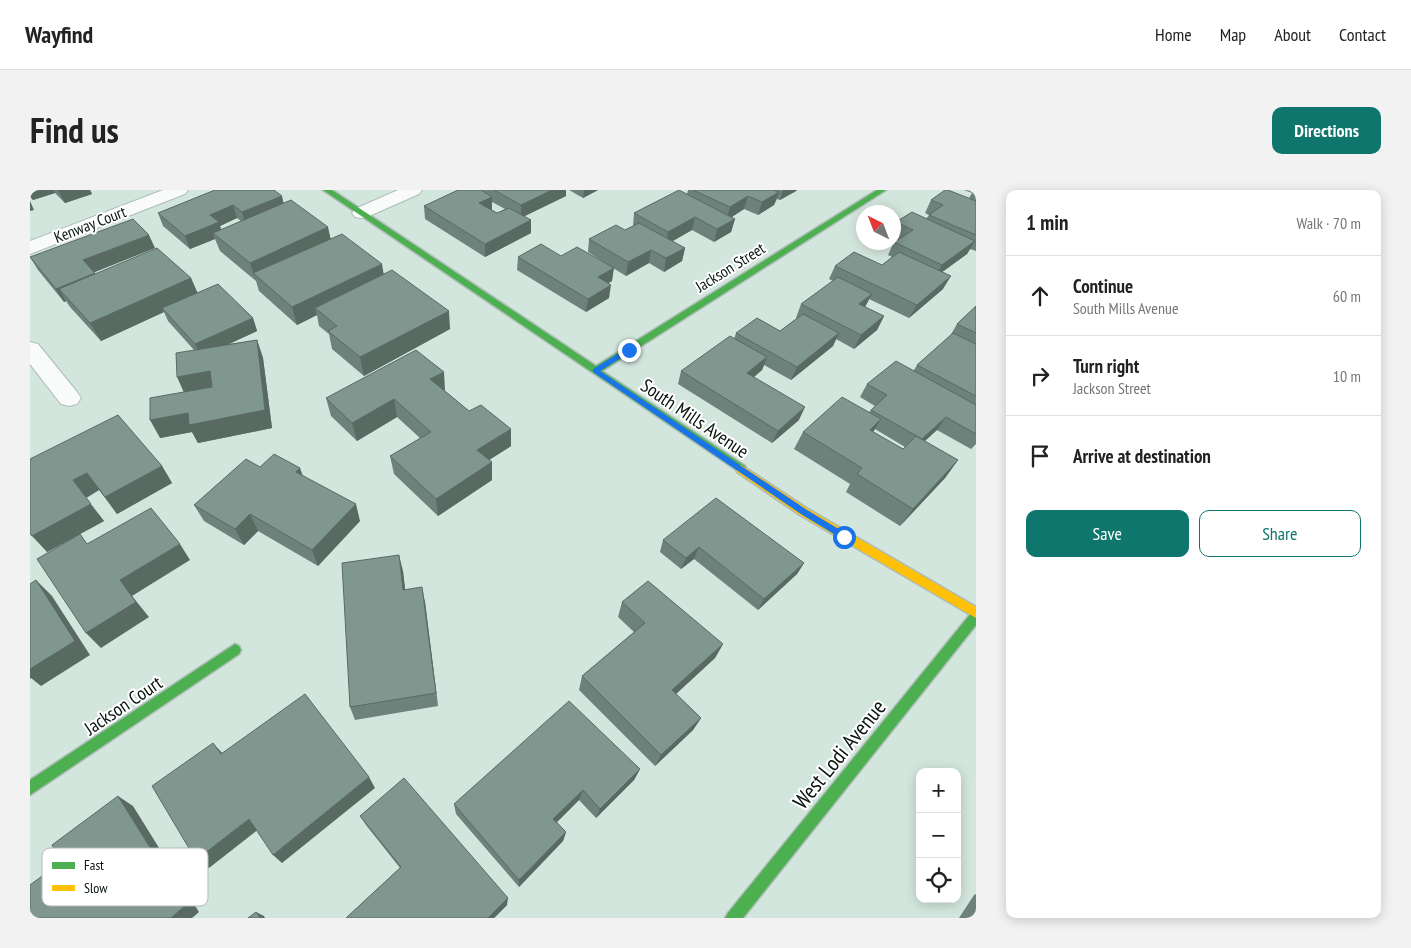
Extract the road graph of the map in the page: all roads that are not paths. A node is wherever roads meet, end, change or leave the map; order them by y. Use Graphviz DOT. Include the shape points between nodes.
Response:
graph roads {
  1 [pos="179,190"];
  2 [pos="327,190"];
  3 [pos="413,190"];
  4 [pos="882,190"];
  5 [pos="361,213"];
  6 [pos="30,248"];
  7 [pos="30,349"];
  8 [pos="595,371"];
  9 [pos="69,398"];
  10 [pos="976,614"];
  11 [pos="235,650"];
  12 [pos="30,788"];
  13 [pos="733,918"];
  1 -- 6 [label="street, Kenway Court"];
  2 -- 5 [label="street, South Mills Avenue"];
  3 -- 5 [label="street"];
  4 -- 8 [label="street, Jackson Street"];
  5 -- 8 [label="street, South Mills Avenue"];
  7 -- 9 [label="street"];
  8 -- 10 [label="street, South Mills Avenue" via="804,512"];
  10 -- 13 [label="street, West Lodi Avenue"];
  11 -- 12 [label="street, Jackson Court"];
}
